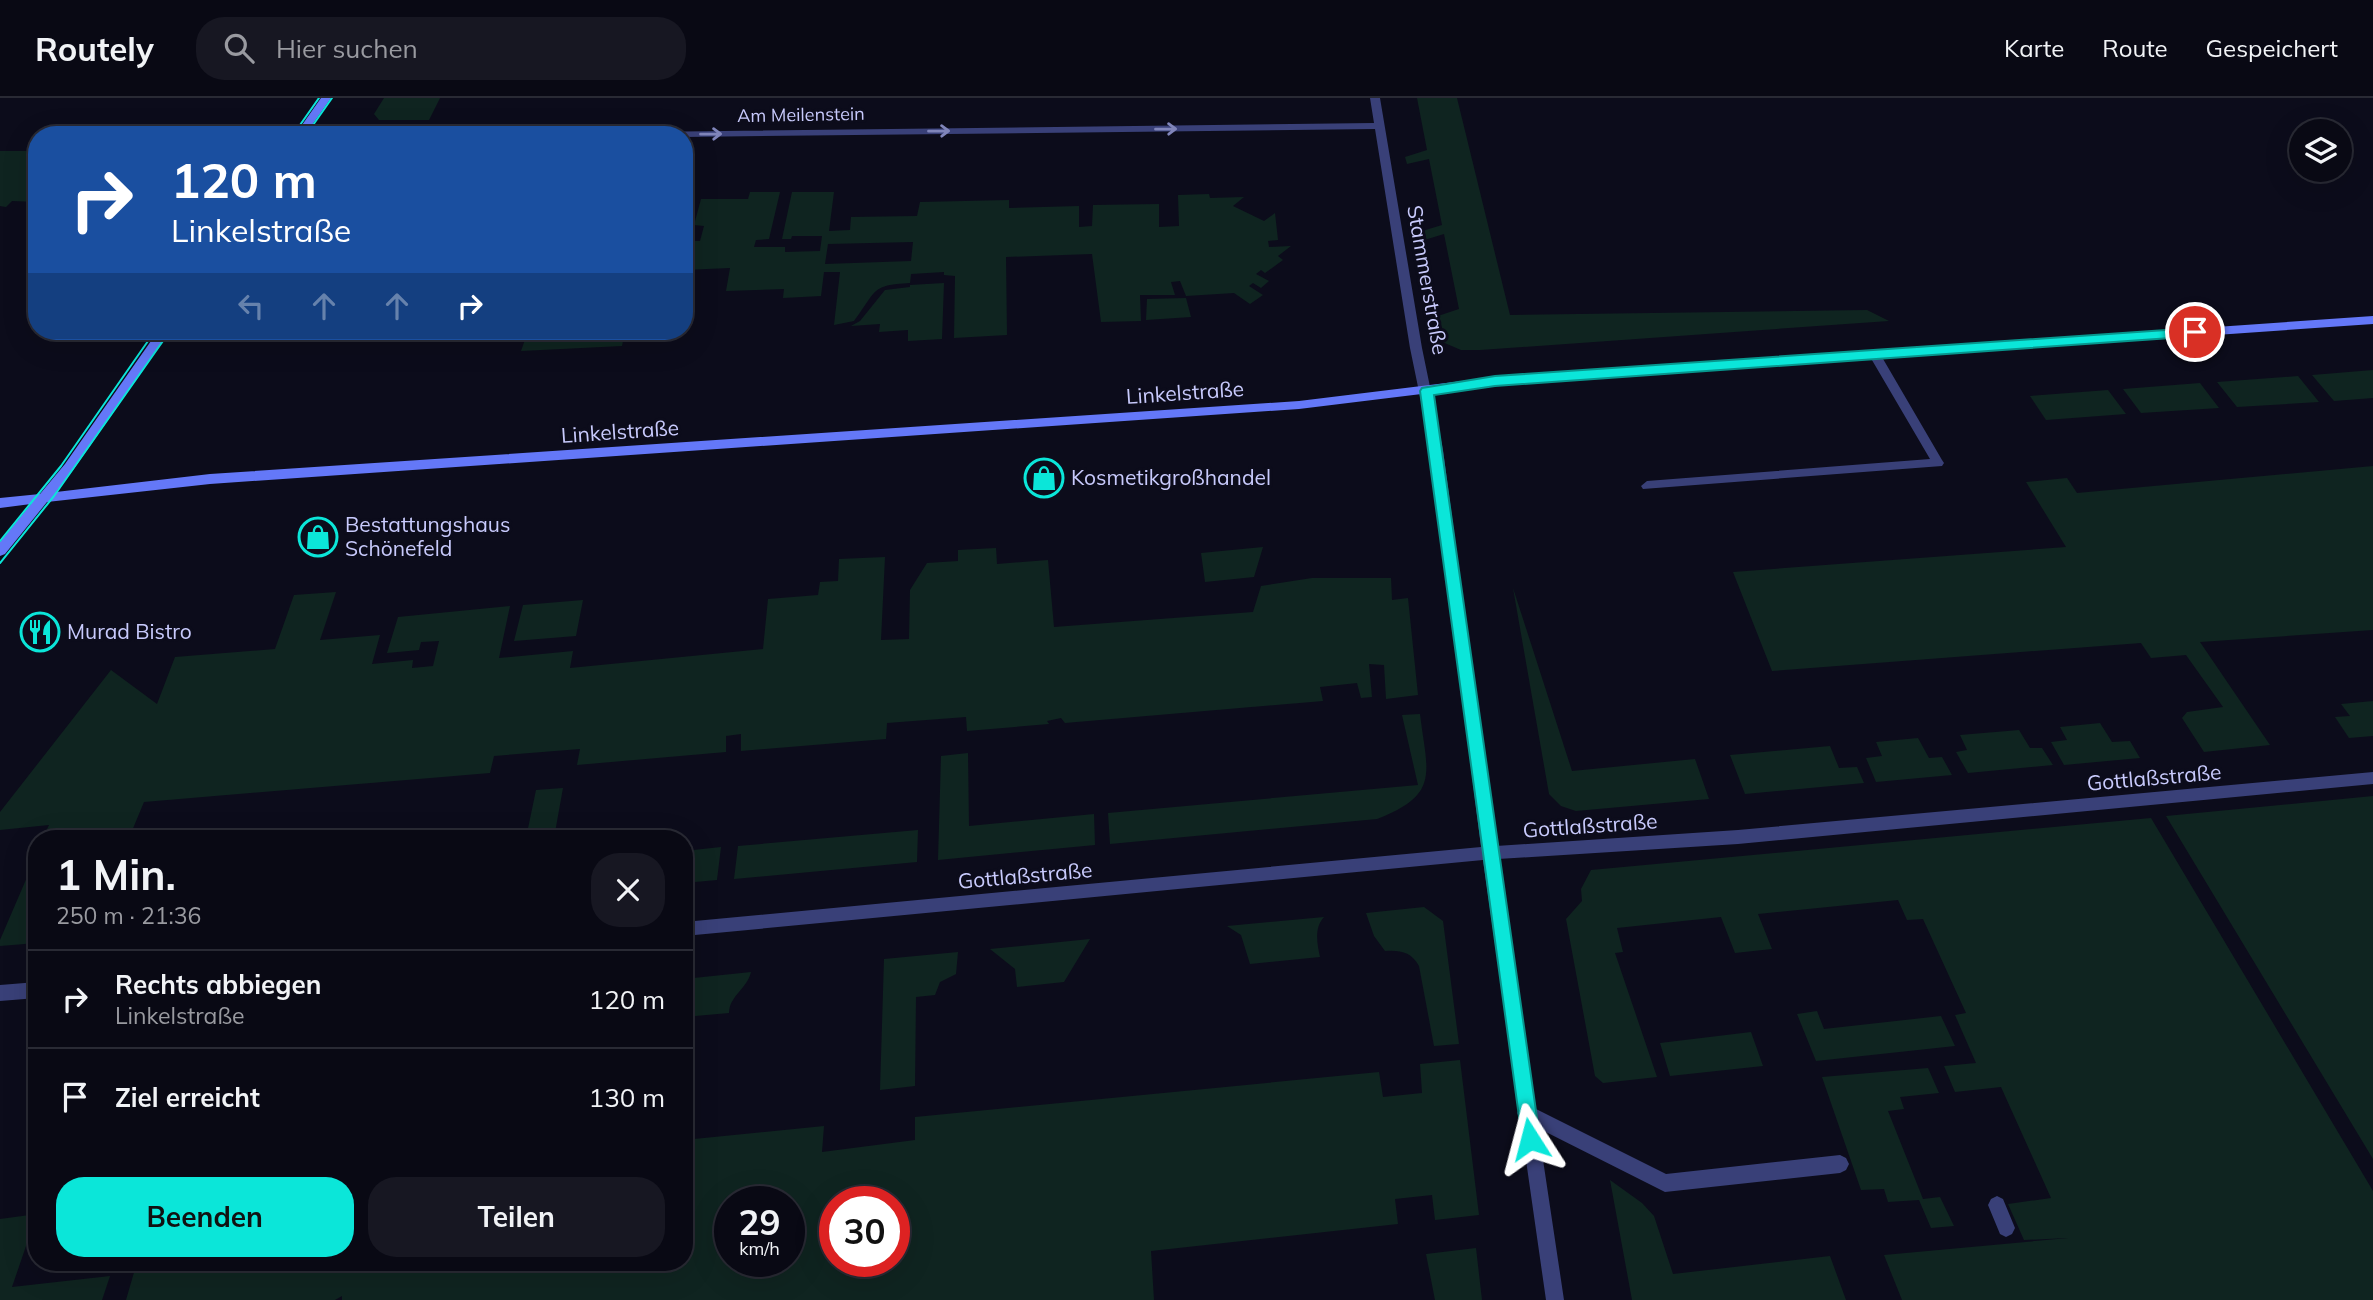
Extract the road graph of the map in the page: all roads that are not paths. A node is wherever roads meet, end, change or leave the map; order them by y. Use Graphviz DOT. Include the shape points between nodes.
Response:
graph roads {
  1 [pos="326,98"];
  2 [pos="1375,98"];
  3 [pos="306,126"];
  4 [pos="1380,126"];
  5 [pos="693,134"];
  6 [pos="2373,320"];
  7 [pos="158,340"];
  8 [pos="1875,355"];
  9 [pos="1427,391"];
  10 [pos="1647,486"];
  11 [pos="46,497"];
  12 [pos="0,503"];
  13 [pos="0,551"];
  14 [pos="2373,778"];
  15 [pos="1489,853"];
  16 [pos="693,928"];
  17 [pos="28,991"];
  18 [pos="0,993"];
  19 [pos="1526,1112"];
  20 [pos="1840,1164"];
  21 [pos="1997,1205"];
  22 [pos="2006,1228"];
  23 [pos="1555,1300"];
  1 -- 3 [label="main road"];
  2 -- 4 [label="street, Stammerstraße"];
  5 -- 4 [label="street, Am Meilenstein, one-way"];
  4 -- 9 [label="street, Stammerstraße"];
  6 -- 8 [label="main road, Linkelstraße"];
  7 -- 11 [label="main road"];
  8 -- 9 [label="main road, Linkelstraße" via="1495,381"];
  8 -- 10 [label="street" via="1938,463"];
  9 -- 11 [label="main road, Linkelstraße" via="1299,405 210,479"];
  9 -- 15 [label="street, Stammerstraße"];
  11 -- 12 [label="main road, Linkelstraße"];
  11 -- 13 [label="main road"];
  14 -- 15 [label="street, Gottlaßstraße" via="1738,837"];
  15 -- 16 [label="street, Gottlaßstraße"];
  15 -- 19 [label="street, Stammerstraße"];
  17 -- 18 [label="street"];
  19 -- 20 [label="street" via="1664,1183"];
  19 -- 23 [label="street, Stammerstraße"];
  21 -- 22 [label="street"];
}
